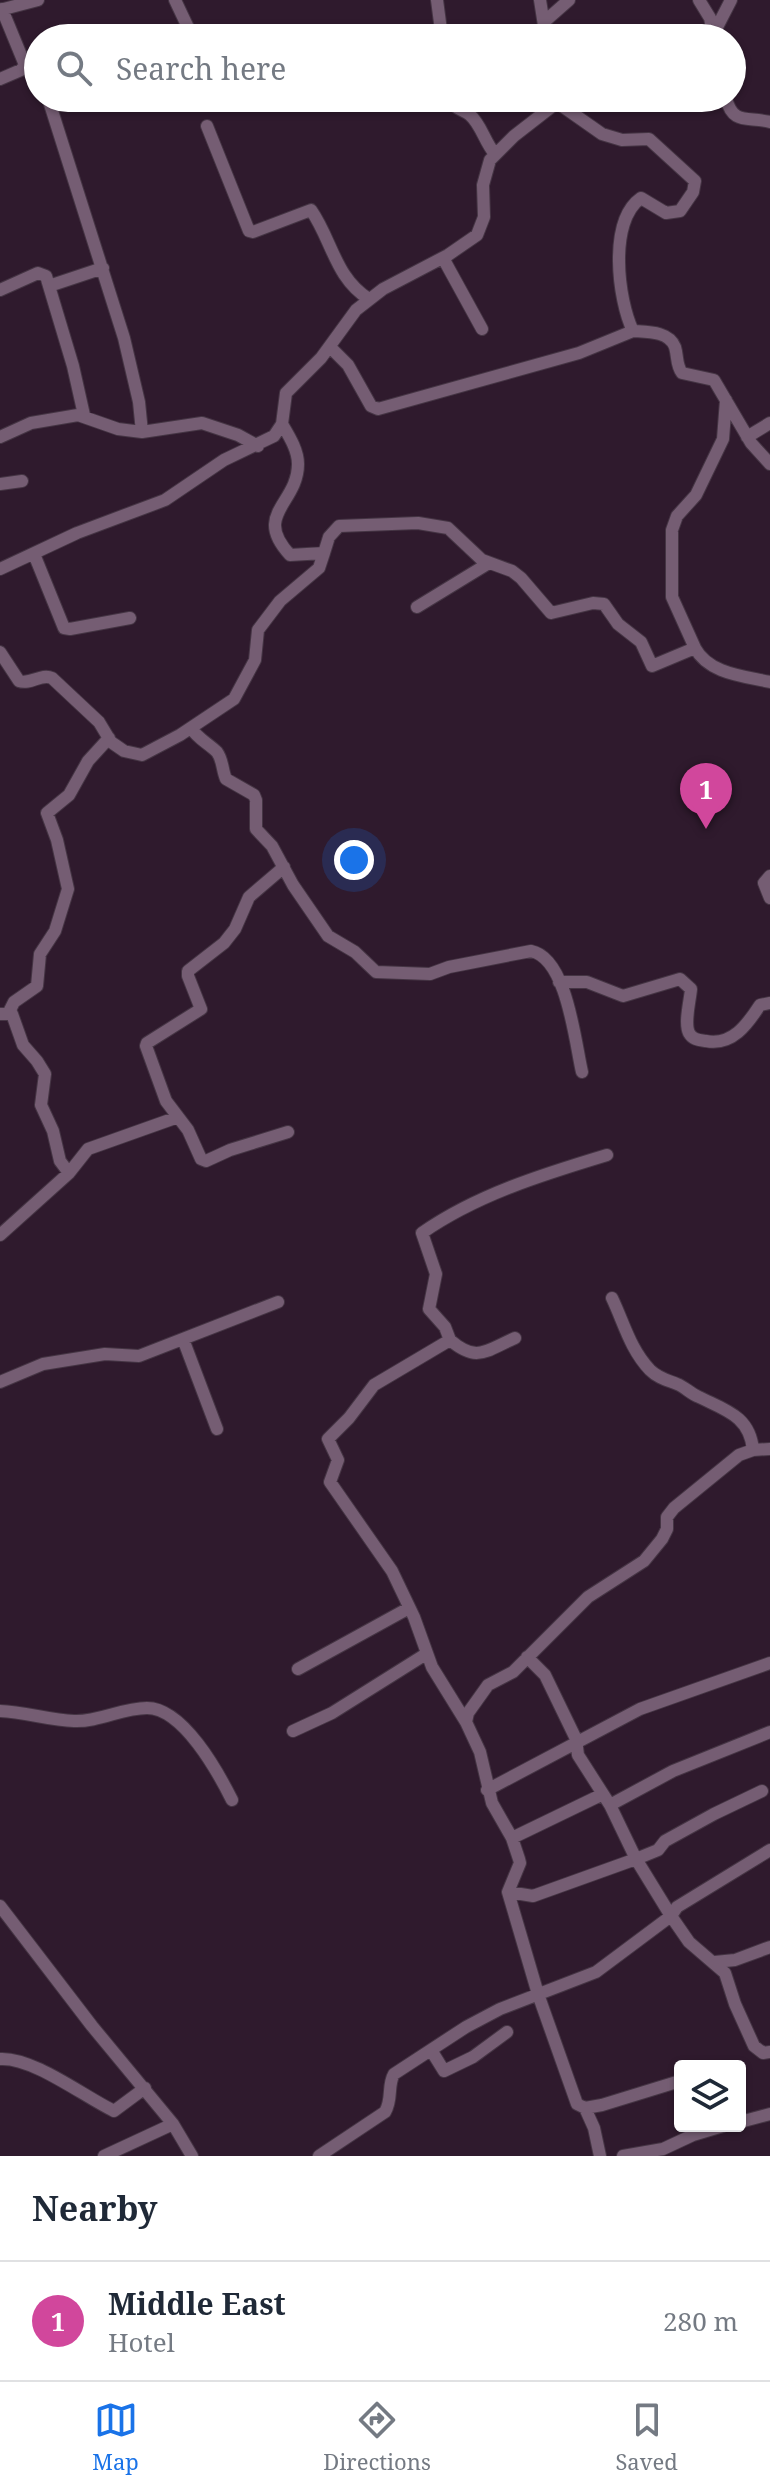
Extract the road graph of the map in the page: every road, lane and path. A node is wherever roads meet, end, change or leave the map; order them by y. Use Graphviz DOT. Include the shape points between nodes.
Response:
graph roads {
  1 [pos="38,0"];
  2 [pos="175,0"];
  3 [pos="437,0"];
  4 [pos="540,0"];
  5 [pos="569,0"];
  6 [pos="699,0"];
  7 [pos="731,0"];
  8 [pos="1,9"];
  9 [pos="544,22"];
  10 [pos="186,24"];
  11 [pos="440,24"];
  12 [pos="711,24"];
  13 [pos="720,24"];
  14 [pos="24,63"];
  15 [pos="24,66"];
  16 [pos="0,79"];
  17 [pos="53,112"];
  18 [pos="463,112"];
  19 [pos="545,112"];
  20 [pos="572,112"];
  21 [pos="731,112"];
  22 [pos="770,122"];
  23 [pos="207,126"];
  24 [pos="495,154"];
  25 [pos="443,258"];
  26 [pos="103,268"];
  27 [pos="49,286"];
  28 [pos="0,290"];
  29 [pos="369,299"];
  30 [pos="482,329"];
  31 [pos="633,331"];
  32 [pos="330,347"];
  33 [pos="726,400"];
  34 [pos="84,415"];
  35 [pos="770,423"];
  36 [pos="282,424"];
  37 [pos="142,432"];
  38 [pos="0,437"];
  39 [pos="747,437"];
  40 [pos="258,446"];
  41 [pos="770,464"];
  42 [pos="22,481"];
  43 [pos="0,484"];
  44 [pos="324,553"];
  45 [pos="34,554"];
  46 [pos="489,563"];
  47 [pos="0,569"];
  48 [pos="417,607"];
  49 [pos="130,618"];
  50 [pos="695,648"];
  51 [pos="0,652"];
  52 [pos="770,682"];
  53 [pos="191,728"];
  54 [pos="109,738"];
  55 [pos="284,867"];
  56 [pos="770,876"];
  57 [pos="770,898"];
  58 [pos="559,982"];
  59 [pos="770,1003"];
  60 [pos="5,1013"];
  61 [pos="582,1072"];
  62 [pos="178,1117"];
  63 [pos="288,1132"];
  64 [pos="607,1155"];
  65 [pos="69,1173"];
  66 [pos="0,1235"];
  67 [pos="612,1298"];
  68 [pos="278,1302"];
  69 [pos="515,1338"];
  70 [pos="183,1339"];
  71 [pos="450,1340"];
  72 [pos="0,1382"];
  73 [pos="217,1429"];
  74 [pos="770,1449"];
  75 [pos="753,1450"];
  76 [pos="409,1608"];
  77 [pos="426,1654"];
  78 [pos="527,1657"];
  79 [pos="770,1663"];
  80 [pos="298,1669"];
  81 [pos="0,1711"];
  82 [pos="466,1722"];
  83 [pos="293,1731"];
  84 [pos="770,1732"];
  85 [pos="575,1744"];
  86 [pos="487,1790"];
  87 [pos="762,1791"];
  88 [pos="232,1800"];
  89 [pos="606,1800"];
  90 [pos="512,1838"];
  91 [pos="770,1850"];
  92 [pos="636,1859"];
  93 [pos="508,1892"];
  94 [pos="0,1906"];
  95 [pos="671,1916"];
  96 [pos="770,1947"];
  97 [pos="715,1962"];
  98 [pos="538,1994"];
  99 [pos="507,2032"];
  100 [pos="431,2050"];
  101 [pos="770,2052"];
  102 [pos="0,2059"];
  103 [pos="674,2083"];
  104 [pos="145,2088"];
  105 [pos="585,2108"];
  106 [pos="770,2114"];
  107 [pos="746,2120"];
  108 [pos="173,2124"];
  109 [pos="703,2132"];
  110 [pos="104,2156"];
  111 [pos="192,2156"];
  112 [pos="319,2156"];
  113 [pos="600,2156"];
  114 [pos="623,2156"];
  1 -- 8 [label="street"];
  2 -- 10 [label="street"];
  3 -- 11 [label="street"];
  4 -- 9 [label="street"];
  5 -- 9 [label="street"];
  6 -- 12 [label="street"];
  7 -- 13 [label="street"];
  8 -- 14 [label="street"];
  15 -- 16 [label="street"];
  17 -- 26 [label="street"];
  18 -- 24 [label="street" via="472,117"];
  19 -- 24 [label="street"];
  20 -- 31 [label="street" via="602,134 649,139 695,181 680,211 666,213 641,198 627,213 618,252"];
  21 -- 22 [label="street"];
  23 -- 29 [label="street" via="249,231 311,210 343,274"];
  24 -- 25 [label="street" via="485,172 484,217 477,235"];
  25 -- 29 [label="street"];
  25 -- 30 [label="street"];
  26 -- 27 [label="street"];
  26 -- 37 [label="street" via="133,371"];
  27 -- 28 [label="street" via="40,272"];
  27 -- 34 [label="street"];
  29 -- 32 [label="street"];
  31 -- 32 [label="street" via="579,353 378,409"];
  31 -- 33 [label="street" via="664,335 675,346 679,371 714,380"];
  32 -- 36 [label="street" via="286,393"];
  33 -- 39 [label="street"];
  33 -- 50 [label="street" via="723,439 672,530 672,597"];
  34 -- 37 [label="street"];
  34 -- 38 [label="street" via="31,423"];
  35 -- 39 [label="street"];
  36 -- 40 [label="street"];
  36 -- 44 [label="street" via="298,467 274,520 275,532 290,555"];
  37 -- 40 [label="street" via="202,423"];
  39 -- 41 [label="street"];
  40 -- 45 [label="street" via="224,460 165,500"];
  42 -- 43 [label="street"];
  44 -- 46 [label="street" via="339,526 418,523 448,528"];
  44 -- 53 [label="street" via="319,568 280,601 258,630 256,657 237,695"];
  45 -- 47 [label="street"];
  45 -- 49 [label="street" via="64,628"];
  46 -- 48 [label="street"];
  46 -- 50 [label="street" via="521,578 551,613 604,604 641,642 652,666"];
  50 -- 52 [label="street" via="710,666"];
  51 -- 54 [label="street" via="21,683 46,676 62,685"];
  53 -- 54 [label="street" via="142,755"];
  53 -- 55 [label="street" via="216,752 226,779 254,795 256,829"];
  54 -- 60 [label="street" via="69,795 47,813 68,890 55,931 41,951 37,986"];
  55 -- 58 [label="street" via="328,936 376,972 430,974 533,951 545,959"];
  55 -- 62 [label="street" via="249,897 224,943 188,971 201,1009 146,1044 166,1101"];
  56 -- 57 [label="street" via="764,883"];
  58 -- 59 [label="street" via="587,982 623,996 680,979 691,989 690,1034 717,1043 731,1038 760,1005"];
  58 -- 61 [label="street"];
  60 -- 65 [label="street" via="17,1023 23,1045 42,1066 41,1105"];
  62 -- 63 [label="street" via="206,1161"];
  62 -- 65 [label="street" via="93,1146"];
  64 -- 71 [label="street" via="541,1175 422,1233 436,1274 429,1309"];
  65 -- 66 [label="street"];
  67 -- 75 [label="street" via="633,1348 651,1371 729,1410 751,1435"];
  68 -- 70 [label="street"];
  69 -- 71 [label="street" via="475,1354"];
  70 -- 72 [label="street" via="139,1356 105,1354 43,1364"];
  70 -- 73 [label="street"];
  71 -- 76 [label="street" via="374,1385 328,1439 338,1459 331,1485 388,1564"];
  74 -- 75 [label="street"];
  75 -- 78 [label="street" via="739,1455 674,1508 662,1539 644,1561 588,1597"];
  76 -- 77 [label="street"];
  76 -- 80 [label="street"];
  77 -- 82 [label="street"];
  77 -- 83 [label="street"];
  78 -- 82 [label="street" via="513,1672 488,1685"];
  78 -- 85 [label="street" via="545,1675"];
  79 -- 85 [label="street" via="640,1709"];
  81 -- 88 [label="street" via="71,1721 156,1710 195,1740"];
  82 -- 86 [label="street" via="480,1752"];
  84 -- 89 [label="street"];
  85 -- 86 [label="street"];
  85 -- 89 [label="street"];
  86 -- 90 [label="street"];
  87 -- 92 [label="street"];
  89 -- 90 [label="street"];
  89 -- 92 [label="street"];
  90 -- 93 [label="street" via="520,1863"];
  91 -- 95 [label="street" via="677,1907"];
  92 -- 93 [label="street" via="533,1896"];
  92 -- 95 [label="street"];
  93 -- 98 [label="street"];
  94 -- 104 [label="street"];
  95 -- 97 [label="street" via="689,1942"];
  95 -- 98 [label="street" via="596,1972"];
  96 -- 97 [label="street"];
  97 -- 101 [label="street" via="725,1973 754,2046"];
  98 -- 100 [label="street" via="500,2009"];
  98 -- 105 [label="street" via="577,2104"];
  99 -- 100 [label="street" via="444,2071"];
  100 -- 112 [label="street" via="394,2074 385,2112"];
  102 -- 104 [label="street" via="34,2066 114,2111"];
  103 -- 105 [label="street"];
  104 -- 108 [label="street"];
  105 -- 113 [label="street"];
  106 -- 107 [label="street"];
  108 -- 110 [label="street"];
  108 -- 111 [label="street"];
  109 -- 114 [label="street" via="663,2149"];
}
